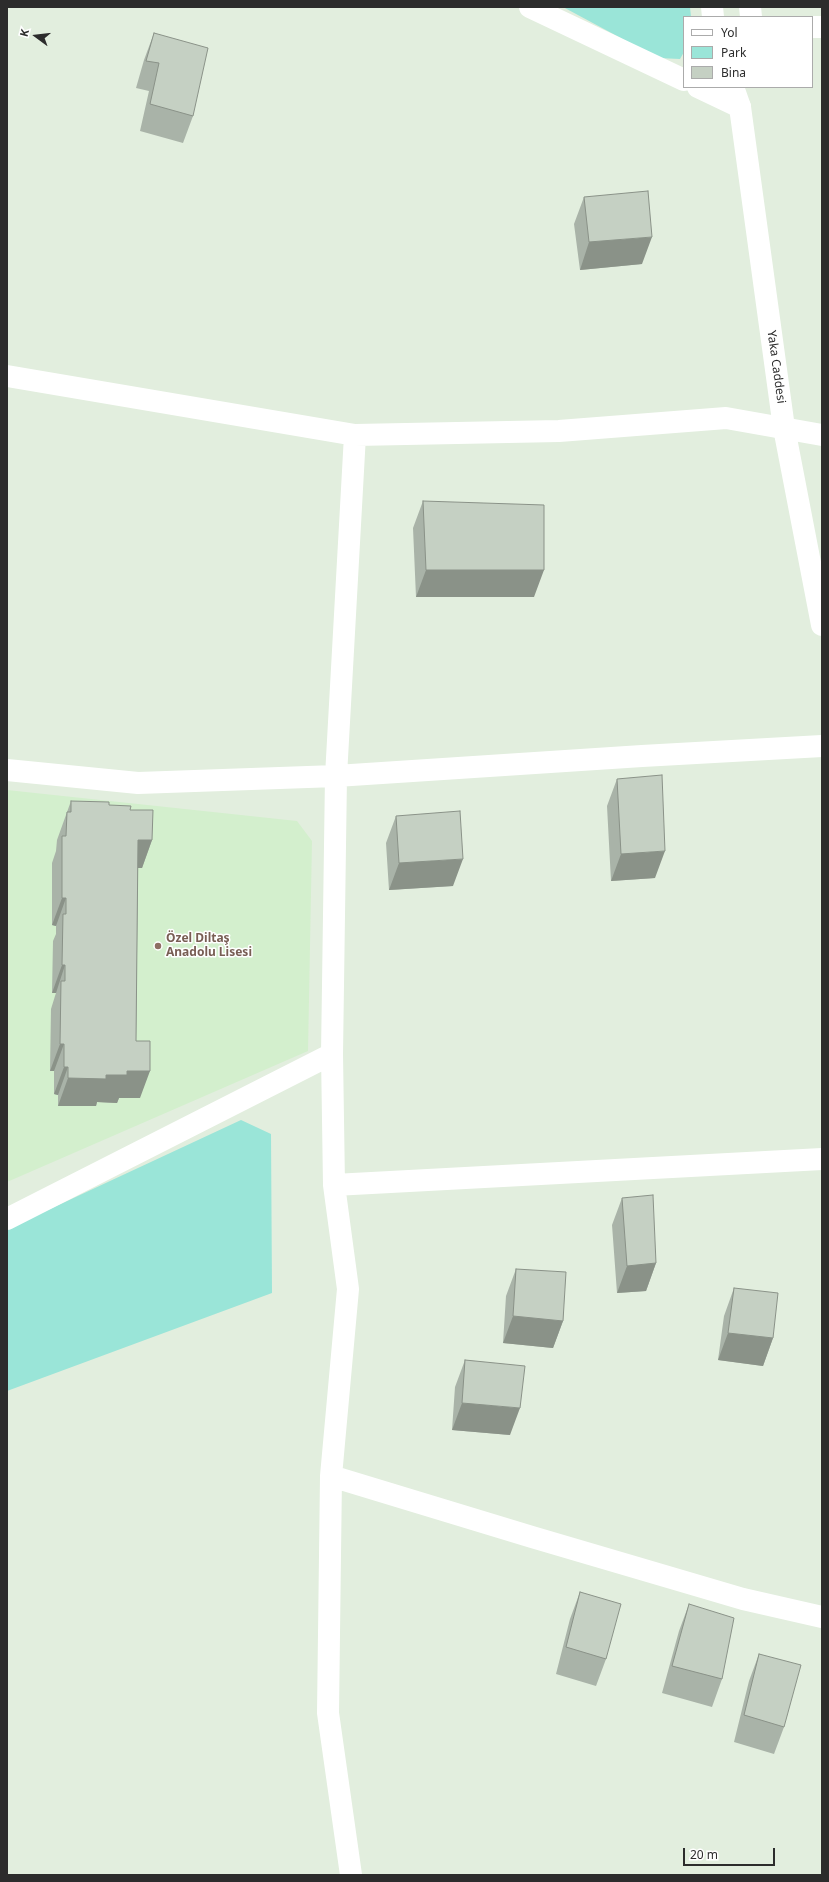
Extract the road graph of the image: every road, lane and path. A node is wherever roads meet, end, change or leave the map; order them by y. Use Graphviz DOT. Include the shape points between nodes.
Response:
graph roads {
  1 [pos="530,7"];
  2 [pos="683,80"];
  3 [pos="702,88"];
  4 [pos="734,88"];
  5 [pos="742,97"];
  6 [pos="7,376"];
  7 [pos="784,428"];
  8 [pos="355,435"];
  9 [pos="822,435"];
  10 [pos="822,625"];
  11 [pos="822,746"];
  12 [pos="7,770"];
  13 [pos="336,776"];
  14 [pos="332,1054"];
  15 [pos="822,1160"];
  16 [pos="334,1185"];
  17 [pos="7,1219"];
  18 [pos="331,1476"];
  19 [pos="822,1617"];
  20 [pos="351,1875"];
  1 -- 2 [label="street"];
  3 -- 5 [label="street"];
  4 -- 5 [label="street, Yaka Caddesi"];
  5 -- 7 [label="street, Yaka Caddesi"];
  6 -- 8 [label="street"];
  7 -- 8 [label="street" via="726,418 559,431"];
  7 -- 9 [label="street"];
  7 -- 10 [label="street, Yaka Caddesi"];
  8 -- 13 [label="street"];
  11 -- 13 [label="street"];
  12 -- 13 [label="street" via="138,783"];
  13 -- 14 [label="street"];
  14 -- 16 [label="street"];
  14 -- 17 [label="street"];
  15 -- 16 [label="street"];
  16 -- 18 [label="street" via="348,1289"];
  18 -- 19 [label="street" via="743,1599"];
  18 -- 20 [label="street" via="328,1713"];
}
